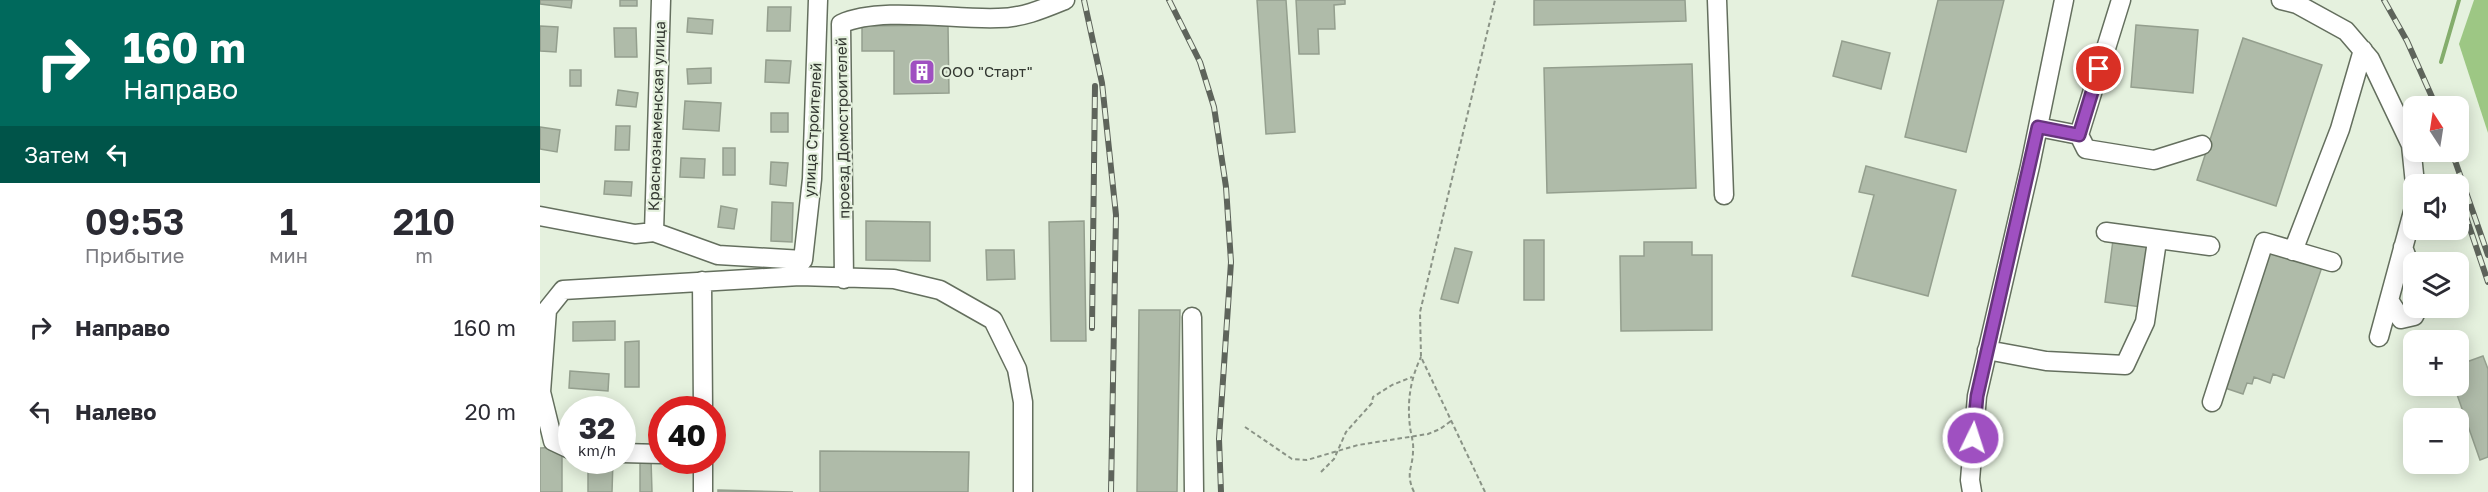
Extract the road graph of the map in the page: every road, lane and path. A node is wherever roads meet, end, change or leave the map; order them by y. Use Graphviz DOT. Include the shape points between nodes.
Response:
graph roads {
  1 [pos="661,0"];
  2 [pos="818,0"];
  3 [pos="1495,0"];
  4 [pos="1717,0"];
  5 [pos="2064,0"];
  6 [pos="2121,0"];
  7 [pos="2281,0"];
  8 [pos="1071,2"];
  9 [pos="2363,50"];
  10 [pos="2038,127"];
  11 [pos="2079,135"];
  12 [pos="2202,145"];
  13 [pos="2414,174"];
  14 [pos="1724,195"];
  15 [pos="540,216"];
  16 [pos="654,232"];
  17 [pos="2106,232"];
  18 [pos="2405,240"];
  19 [pos="2157,241"];
  20 [pos="2210,246"];
  21 [pos="2403,247"];
  22 [pos="2293,251"];
  23 [pos="2405,252"];
  24 [pos="2332,262"];
  25 [pos="844,278"];
  26 [pos="702,281"];
  27 [pos="2389,300"];
  28 [pos="1192,317"];
  29 [pos="2405,318"];
  30 [pos="2379,337"];
  31 [pos="1987,350"];
  32 [pos="1421,357"];
  33 [pos="1412,376"];
  34 [pos="703,396"];
  35 [pos="2212,402"];
  36 [pos="1451,420"];
  37 [pos="1245,427"];
  38 [pos="1411,435"];
  39 [pos="558,443"];
  40 [pos="1338,453"];
  41 [pos="1321,472"];
  42 [pos="703,474"];
  43 [pos="703,492"];
  44 [pos="1023,492"];
  45 [pos="1194,492"];
  46 [pos="1414,492"];
  47 [pos="1485,492"];
  48 [pos="1972,492"];
  1 -- 16 [label="street, Краснознаменская улица"];
  2 -- 16 [label="street, улица Строителей" via="812,179 804,260 718,255"];
  3 -- 32 [label="path" via="1420,312"];
  4 -- 14 [label="street"];
  5 -- 10 [label="street"];
  6 -- 11 [label="street"];
  7 -- 9 [label="street" via="2297,4 2346,31"];
  8 -- 25 [label="street, проезд Домостроителей" via="999,18 854,18 841,24"];
  9 -- 13 [label="street" via="2411,145"];
  9 -- 22 [label="street" via="2340,129"];
  10 -- 11 [label="street"];
  10 -- 31 [label="street"];
  11 -- 12 [label="street" via="2086,149 2154,160"];
  15 -- 16 [label="street" via="635,234"];
  17 -- 19 [label="street"];
  18 -- 21 [label="street"];
  19 -- 20 [label="street"];
  19 -- 31 [label="street" via="2145,322 2125,365 2046,361"];
  21 -- 23 [label="street"];
  21 -- 27 [label="street"];
  22 -- 24 [label="street"];
  22 -- 35 [label="street" via="2264,242"];
  25 -- 26 [label="street"];
  25 -- 44 [label="street" via="894,279 940,290 993,320 1017,369 1023,402"];
  26 -- 34 [label="street"];
  26 -- 39 [label="street" via="563,290 547,310 541,392 553,441"];
  27 -- 29 [label="street" via="2401,319"];
  27 -- 30 [label="street"];
  28 -- 45 [label="street"];
  31 -- 48 [label="street" via="1977,396"];
  32 -- 33 [label="path"];
  32 -- 36 [label="path"];
  33 -- 38 [label="path"];
  33 -- 40 [label="path" via="1373,397 1346,432"];
  36 -- 38 [label="path" via="1428,434"];
  36 -- 47 [label="path"];
  37 -- 40 [label="path" via="1292,459"];
  38 -- 40 [label="path"];
  38 -- 46 [label="path" via="1414,451 1409,481"];
  40 -- 41 [label="path"];
  42 -- 43 [label="street"];
}
